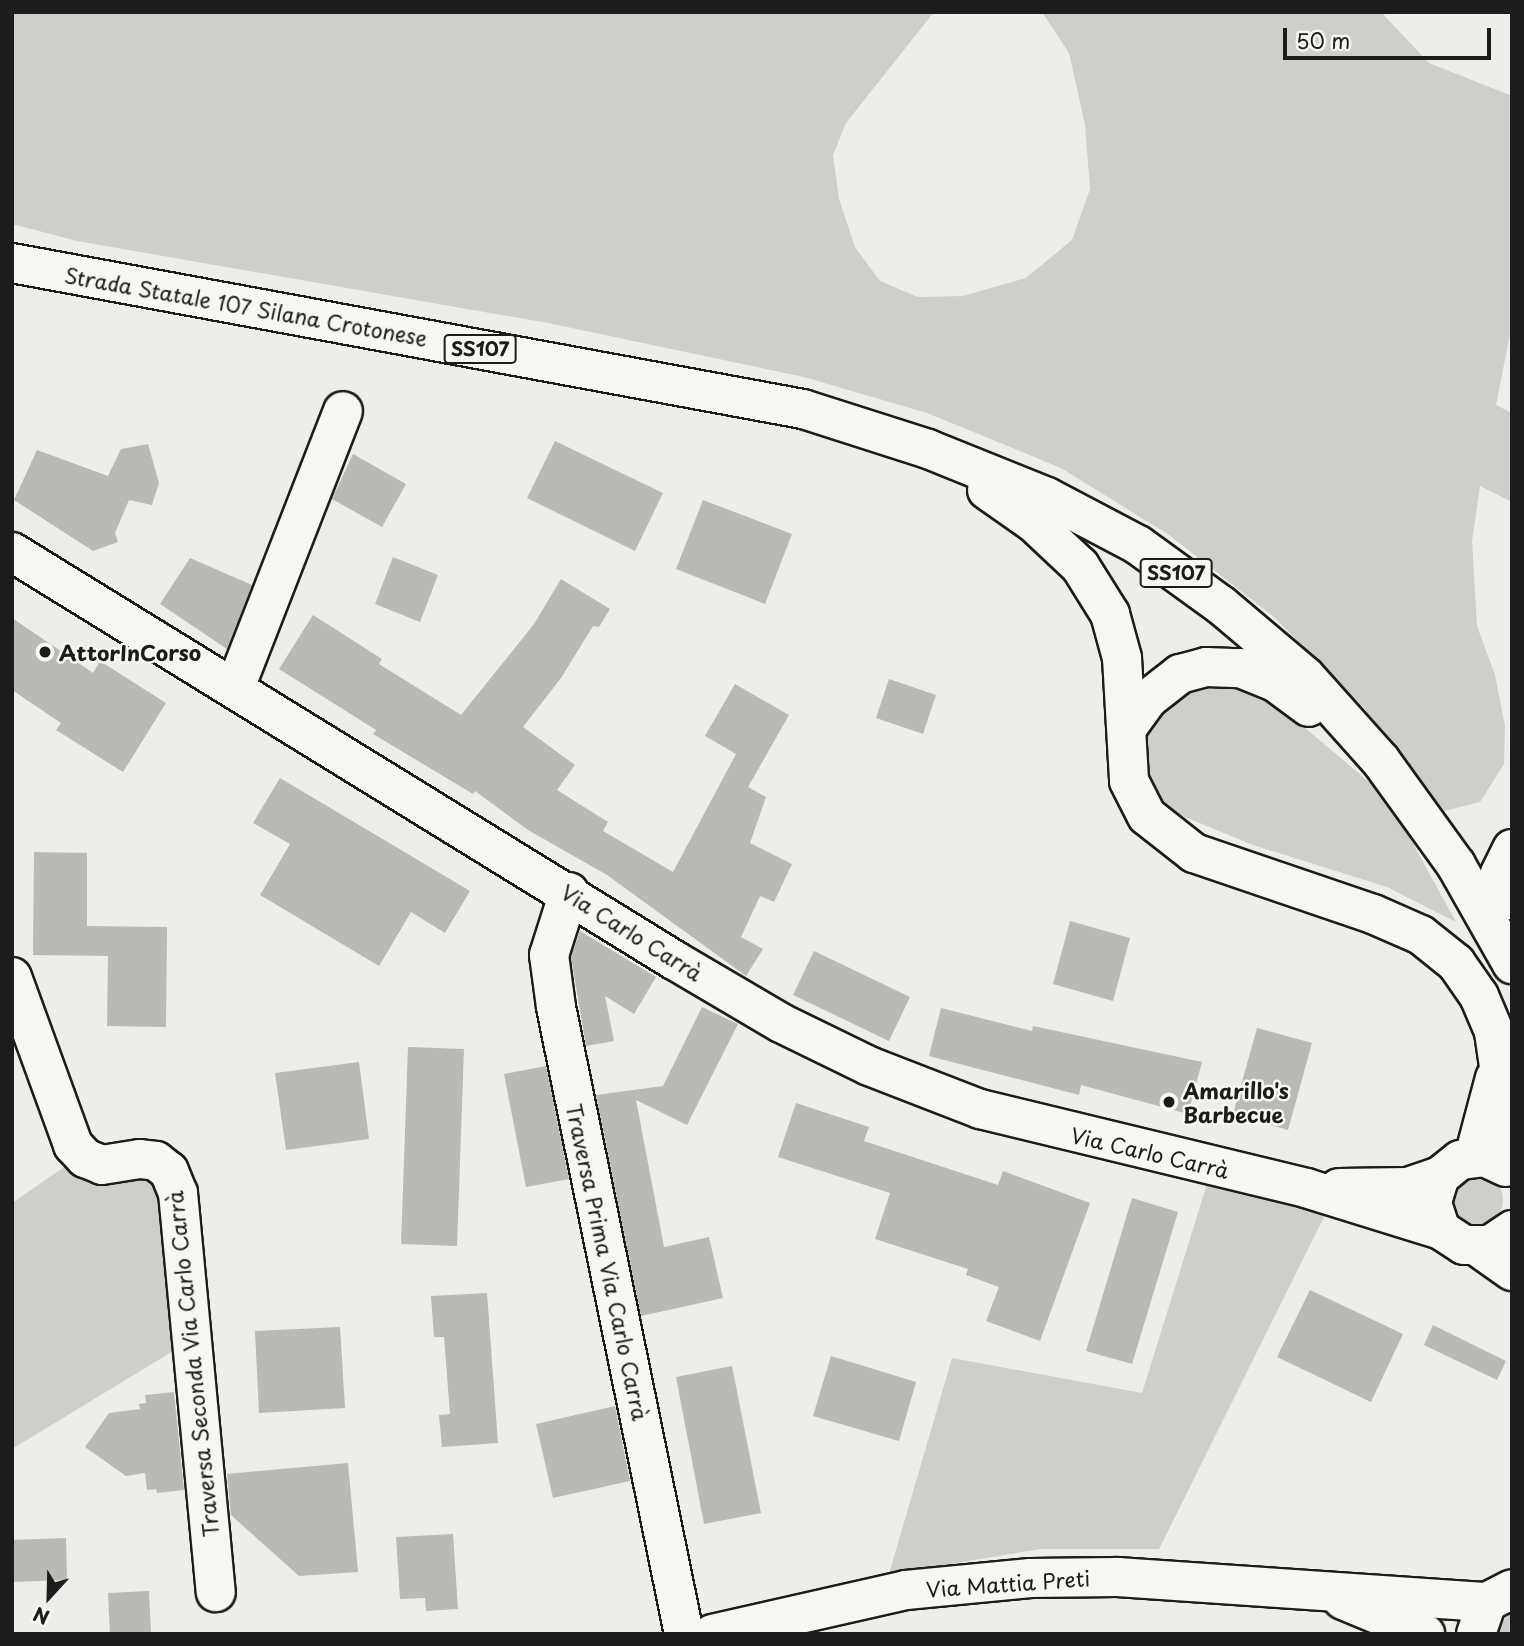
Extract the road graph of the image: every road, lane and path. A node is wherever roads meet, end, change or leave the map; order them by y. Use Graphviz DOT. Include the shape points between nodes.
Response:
graph roads {
  1 [pos="17,264"];
  2 [pos="343,411"];
  3 [pos="928,449"];
  4 [pos="14,556"];
  5 [pos="235,688"];
  6 [pos="1127,728"];
  7 [pos="1381,761"];
  8 [pos="1512,849"];
  9 [pos="569,892"];
  10 [pos="1512,900"];
  11 [pos="1512,964"];
  12 [pos="12,977"];
  13 [pos="1500,1062"];
  14 [pos="1474,1157"];
  15 [pos="1512,1157"];
  16 [pos="1512,1174"];
  17 [pos="1440,1176"];
  18 [pos="1306,1188"];
  19 [pos="1441,1230"];
  20 [pos="1505,1244"];
  21 [pos="1309,1587"];
  22 [pos="216,1592"];
  23 [pos="1497,1599"];
  24 [pos="684,1634"];
  25 [pos="712,1634"];
  26 [pos="1425,1634"];
  1 -- 3 [label="main road, Strada Statale 107 Silana Crotonese / SS107" via="803,409"];
  2 -- 5 [label="main road"];
  3 -- 6 [label="main road" via="1034,523 1080,566 1110,614 1122,659"];
  3 -- 7 [label="main road, Strada Statale 107 Silana Crotonese / SS107" via="1047,498 1138,545 1221,605 1305,676"];
  4 -- 5 [label="main road, Via Carlo Carrà"];
  5 -- 9 [label="main road, Via Carlo Carrà"];
  6 -- 7 [label="main road" via="1148,699 1180,674 1206,667 1240,668 1275,682"];
  6 -- 13 [label="main road" via="1129,781 1147,816 1194,853 1421,935 1456,963 1479,996"];
  7 -- 11 [label="main road, Strada Statale 107 Silana Crotonese / SS107" via="1456,865"];
  8 -- 10 [label="main road" via="1500,874"];
  9 -- 18 [label="main road, Via Carlo Carrà" via="781,1024 924,1091 1055,1130"];
  9 -- 24 [label="main road, Traversa Prima Via Carlo Carrà" via="549,956 556,1007"];
  12 -- 22 [label="main road, Traversa Seconda Via Carlo Carrà" via="73,1145 85,1158 102,1165 156,1161 169,1171 178,1193"];
  13 -- 14 [label="main road"];
  13 -- 15 [label="main road"];
  14 -- 16 [label="main road" via="1497,1161"];
  14 -- 17 [label="main road, Via Carlo Carrà" via="1448,1166"];
  17 -- 18 [label="main road, Via Carlo Carrà" via="1408,1187"];
  17 -- 19 [label="main road" via="1432,1203"];
  18 -- 19 [label="main road, Via Carlo Carrà"];
  19 -- 20 [label="main road, Via Carlo Carrà" via="1464,1245"];
  21 -- 23 [label="main road, Via Mattia Preti"];
  21 -- 25 [label="main road, Via Mattia Preti" via="1118,1577 1030,1578 906,1590"];
  21 -- 26 [label="main road, Via Mattia Preti"];
}
